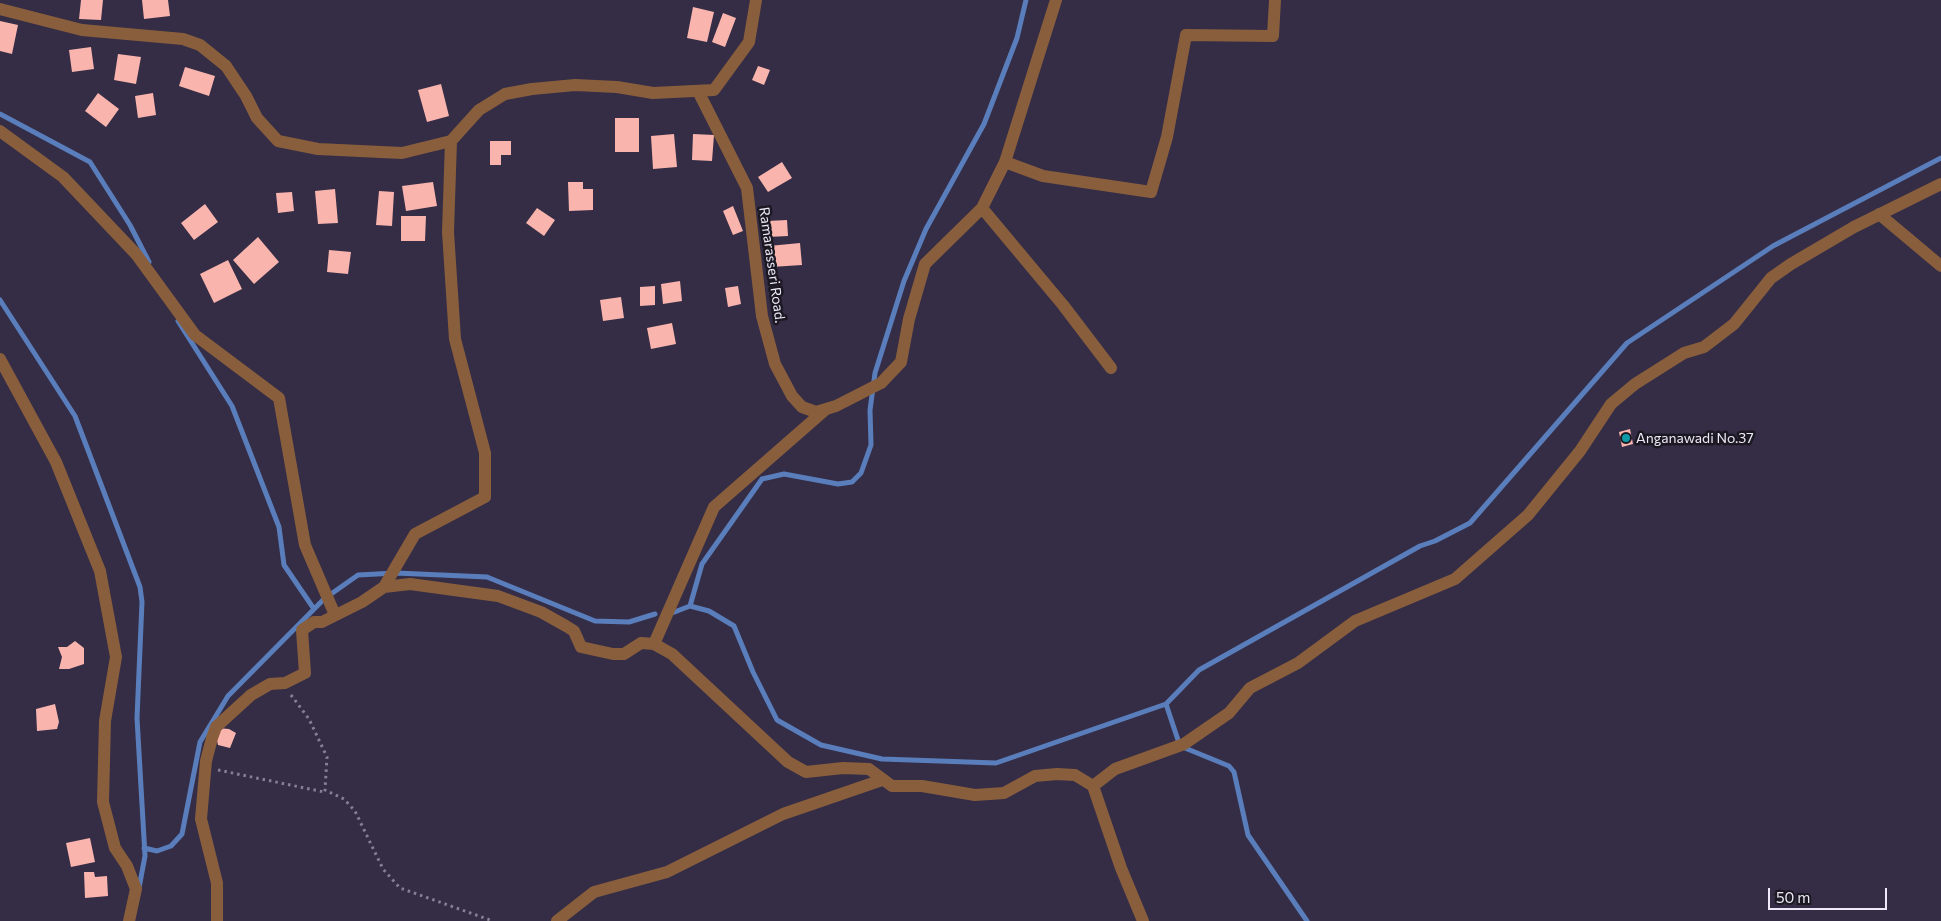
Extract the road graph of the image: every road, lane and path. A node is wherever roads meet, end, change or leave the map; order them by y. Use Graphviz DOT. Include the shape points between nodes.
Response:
graph roads {
  1 [pos="756,0"];
  2 [pos="1056,0"];
  3 [pos="1275,0"];
  4 [pos="0,9"];
  5 [pos="698,90"];
  6 [pos="0,131"];
  7 [pos="450,140"];
  8 [pos="1005,162"];
  9 [pos="1941,184"];
  10 [pos="982,208"];
  11 [pos="1879,214"];
  12 [pos="1941,266"];
  13 [pos="0,360"];
  14 [pos="1111,368"];
  15 [pos="825,410"];
  16 [pos="384,587"];
  17 [pos="335,615"];
  18 [pos="654,644"];
  19 [pos="285,683"];
  20 [pos="205,768"];
  21 [pos="882,780"];
  22 [pos="1093,786"];
  23 [pos="324,792"];
  24 [pos="129,921"];
  25 [pos="217,921"];
  26 [pos="493,921"];
  27 [pos="557,921"];
  28 [pos="1143,921"];
  1 -- 5 [label="street" via="749,42 714,90"];
  2 -- 8 [label="street"];
  3 -- 8 [label="street" via="1273,36 1186,35 1167,137 1151,192 1042,176"];
  4 -- 7 [label="street" via="82,30 183,40 200,45 226,66 257,118 278,140 318,149 402,153"];
  5 -- 7 [label="street" via="653,93 575,84 505,94 479,110"];
  5 -- 15 [label="street, Ramarasseri Road." via="747,188 762,316 775,364 796,402 809,410"];
  6 -- 17 [label="street" via="63,176 136,254 195,335 279,398 305,545"];
  7 -- 16 [label="street" via="448,232 455,339 484,453 484,497 415,534"];
  8 -- 10 [label="street"];
  9 -- 11 [label="street"];
  10 -- 14 [label="street"];
  10 -- 15 [label="street" via="925,264 909,319 902,362 874,387"];
  11 -- 12 [label="street"];
  11 -- 22 [label="street" via="1771,278 1734,324 1704,347 1684,353 1635,384 1612,404 1580,451 1528,515 1452,580 1355,621 1298,663 1250,688 1229,713 1180,746 1115,769"];
  13 -- 24 [label="street" via="56,462 100,571 116,657 104,721 103,802 115,848 136,889"];
  15 -- 18 [label="street" via="714,507"];
  16 -- 17 [label="street"];
  16 -- 18 [label="street" via="410,584 498,596 566,626 574,631 581,647 613,654 624,654 641,643"];
  17 -- 19 [label="street" via="304,627 305,673"];
  18 -- 21 [label="street" via="672,654 788,762 806,772 869,769"];
  19 -- 20 [label="street" via="270,684 251,695 216,727"];
  19 -- 26 [label="path" via="309,719 327,757 325,790 344,799 355,811 388,876 400,888"];
  20 -- 23 [label="path"];
  20 -- 25 [label="street" via="201,819 217,884"];
  21 -- 22 [label="street" via="892,786 922,786 975,795 1004,793 1035,776 1057,774 1075,775"];
  21 -- 27 [label="street" via="783,814 668,872 594,892"];
  22 -- 28 [label="street"];
}
